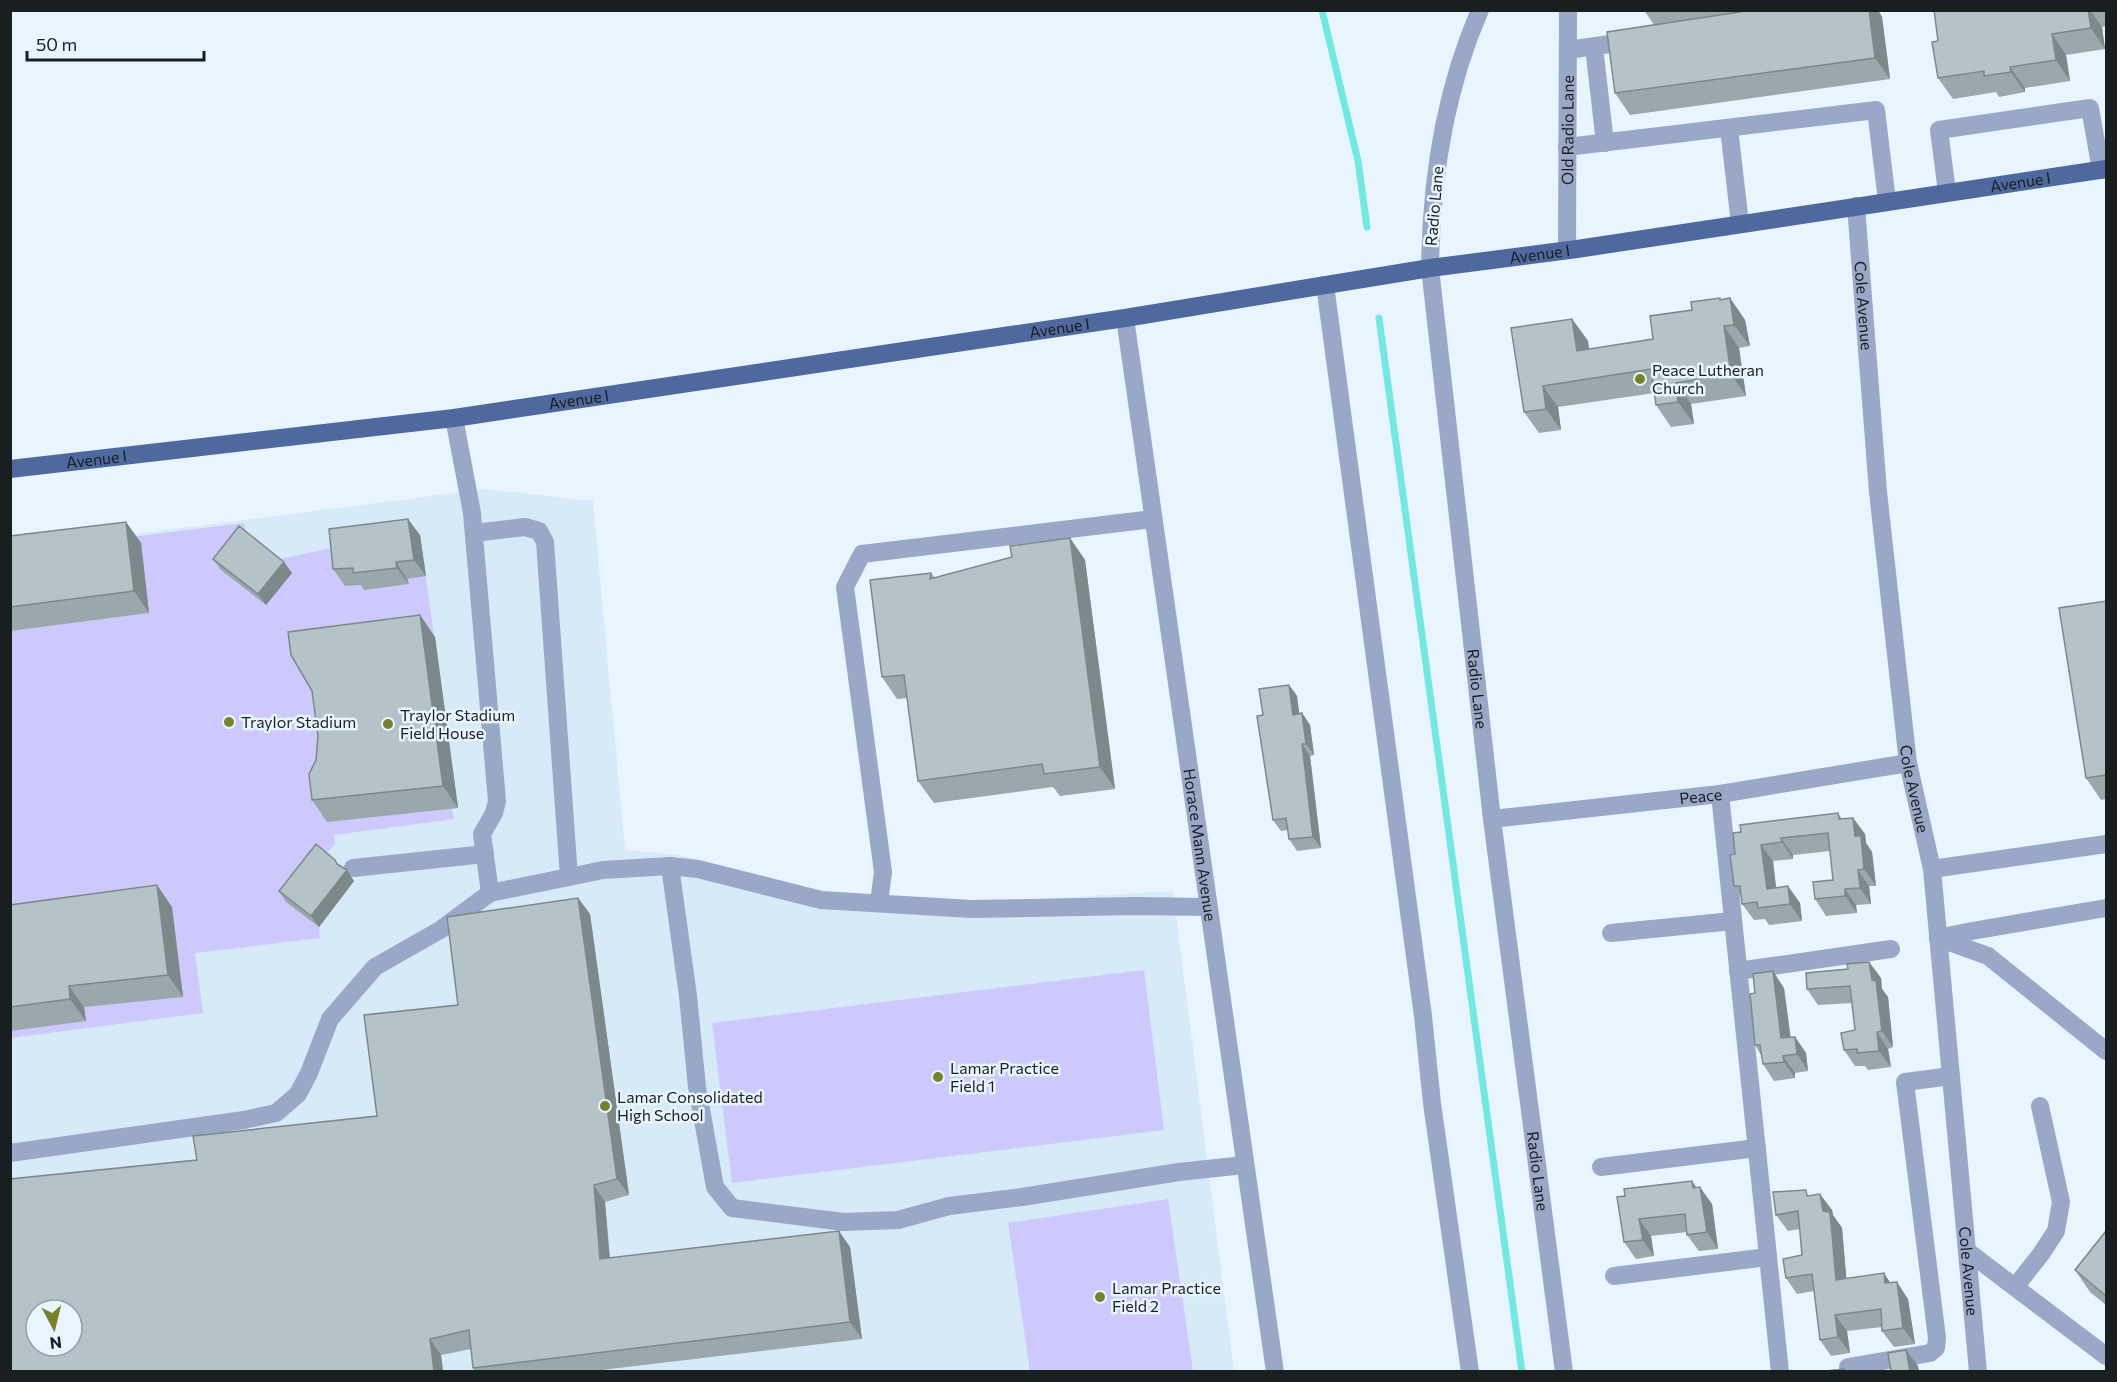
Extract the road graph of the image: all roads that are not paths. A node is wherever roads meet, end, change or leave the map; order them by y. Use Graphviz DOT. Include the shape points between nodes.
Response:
graph roads {
  1 [pos="1480,10"];
  2 [pos="1568,10"];
  3 [pos="1653,38"];
  4 [pos="1594,47"];
  5 [pos="1568,50"];
  6 [pos="1729,128"];
  7 [pos="1605,142"];
  8 [pos="1567,147"];
  9 [pos="2104,170"];
  10 [pos="1947,192"];
  11 [pos="1887,201"];
  12 [pos="1856,206"];
  13 [pos="1740,224"];
  14 [pos="1567,250"];
  15 [pos="1430,268"];
  16 [pos="1325,285"];
  17 [pos="1125,318"];
  18 [pos="454,418"];
  19 [pos="10,469"];
  20 [pos="1153,519"];
  21 [pos="474,532"];
  22 [pos="1908,763"];
  23 [pos="1720,794"];
  24 [pos="1492,819"];
  25 [pos="2106,844"];
  26 [pos="485,854"];
  27 [pos="670,866"];
  28 [pos="352,868"];
  29 [pos="1932,869"];
  30 [pos="569,877"];
  31 [pos="490,893"];
  32 [pos="879,903"];
  33 [pos="1208,907"];
  34 [pos="2106,908"];
  35 [pos="1733,921"];
  36 [pos="1611,933"];
  37 [pos="1938,938"];
  38 [pos="1891,949"];
  39 [pos="1738,971"];
  40 [pos="2106,1051"];
  41 [pos="1951,1076"];
  42 [pos="2040,1106"];
  43 [pos="1756,1148"];
  44 [pos="10,1153"];
  45 [pos="1244,1165"];
  46 [pos="1601,1167"];
  47 [pos="1967,1251"];
  48 [pos="1768,1257"];
  49 [pos="1614,1276"];
  50 [pos="2015,1287"];
  51 [pos="2106,1356"];
  52 [pos="1848,1367"];
  53 [pos="1275,1371"];
  54 [pos="1470,1371"];
  55 [pos="1564,1371"];
  56 [pos="1780,1371"];
  57 [pos="1978,1371"];
  1 -- 15 [label="street, Radio Lane" via="1441,145 1434,185"];
  2 -- 5 [label="street, Old Radio Lane"];
  3 -- 4 [label="street"];
  4 -- 5 [label="street"];
  4 -- 7 [label="street"];
  5 -- 8 [label="street, Old Radio Lane"];
  6 -- 7 [label="street"];
  6 -- 11 [label="street" via="1876,110"];
  6 -- 13 [label="street"];
  7 -- 8 [label="street"];
  8 -- 14 [label="street, Old Radio Lane"];
  9 -- 10 [label="main road, Avenue I"];
  9 -- 10 [label="street" via="2090,108 1939,130"];
  10 -- 11 [label="main road, Avenue I"];
  11 -- 12 [label="main road, Avenue I"];
  12 -- 13 [label="main road, Avenue I"];
  12 -- 22 [label="street, Cole Avenue" via="1878,492"];
  13 -- 14 [label="main road, Avenue I"];
  14 -- 15 [label="main road, Avenue I"];
  15 -- 16 [label="main road, Avenue I"];
  15 -- 24 [label="street, Radio Lane"];
  16 -- 17 [label="main road, Avenue I"];
  16 -- 54 [label="street"];
  17 -- 18 [label="main road, Avenue I"];
  17 -- 20 [label="street, Horace Mann Avenue"];
  18 -- 19 [label="main road, Avenue I"];
  18 -- 21 [label="street"];
  20 -- 32 [label="street" via="862,554 845,587 883,873"];
  20 -- 33 [label="street, Horace Mann Avenue"];
  21 -- 26 [label="street" via="497,801 482,834"];
  21 -- 30 [label="street" via="525,527 539,531 545,542"];
  22 -- 23 [label="street, Peace"];
  22 -- 29 [label="street, Cole Avenue"];
  23 -- 24 [label="street, Peace"];
  23 -- 35 [label="street"];
  24 -- 55 [label="street, Radio Lane"];
  25 -- 29 [label="street"];
  26 -- 28 [label="street"];
  26 -- 31 [label="street"];
  27 -- 30 [label="street" via="603,870"];
  27 -- 32 [label="street" via="698,869 821,900"];
  27 -- 45 [label="street" via="697,1087 715,1187 732,1208 844,1222 897,1220 950,1206"];
  29 -- 37 [label="street, Cole Avenue"];
  30 -- 31 [label="street"];
  31 -- 44 [label="street" via="440,930 375,967 330,1019 298,1094 276,1113"];
  32 -- 33 [label="street" via="970,909"];
  33 -- 45 [label="street, Horace Mann Avenue"];
  34 -- 37 [label="street"];
  35 -- 36 [label="street"];
  35 -- 39 [label="street"];
  37 -- 40 [label="street" via="1988,956"];
  37 -- 41 [label="street, Cole Avenue"];
  38 -- 39 [label="street"];
  39 -- 43 [label="street"];
  41 -- 47 [label="street, Cole Avenue"];
  41 -- 52 [label="street" via="1905,1082 1938,1338 1936,1348 1930,1353"];
  42 -- 50 [label="street" via="2061,1202 2056,1231"];
  43 -- 46 [label="street"];
  43 -- 48 [label="street"];
  45 -- 53 [label="street, Horace Mann Avenue"];
  47 -- 50 [label="street"];
  47 -- 57 [label="street, Cole Avenue"];
  48 -- 49 [label="street"];
  48 -- 56 [label="street"];
  50 -- 51 [label="street"];
}
